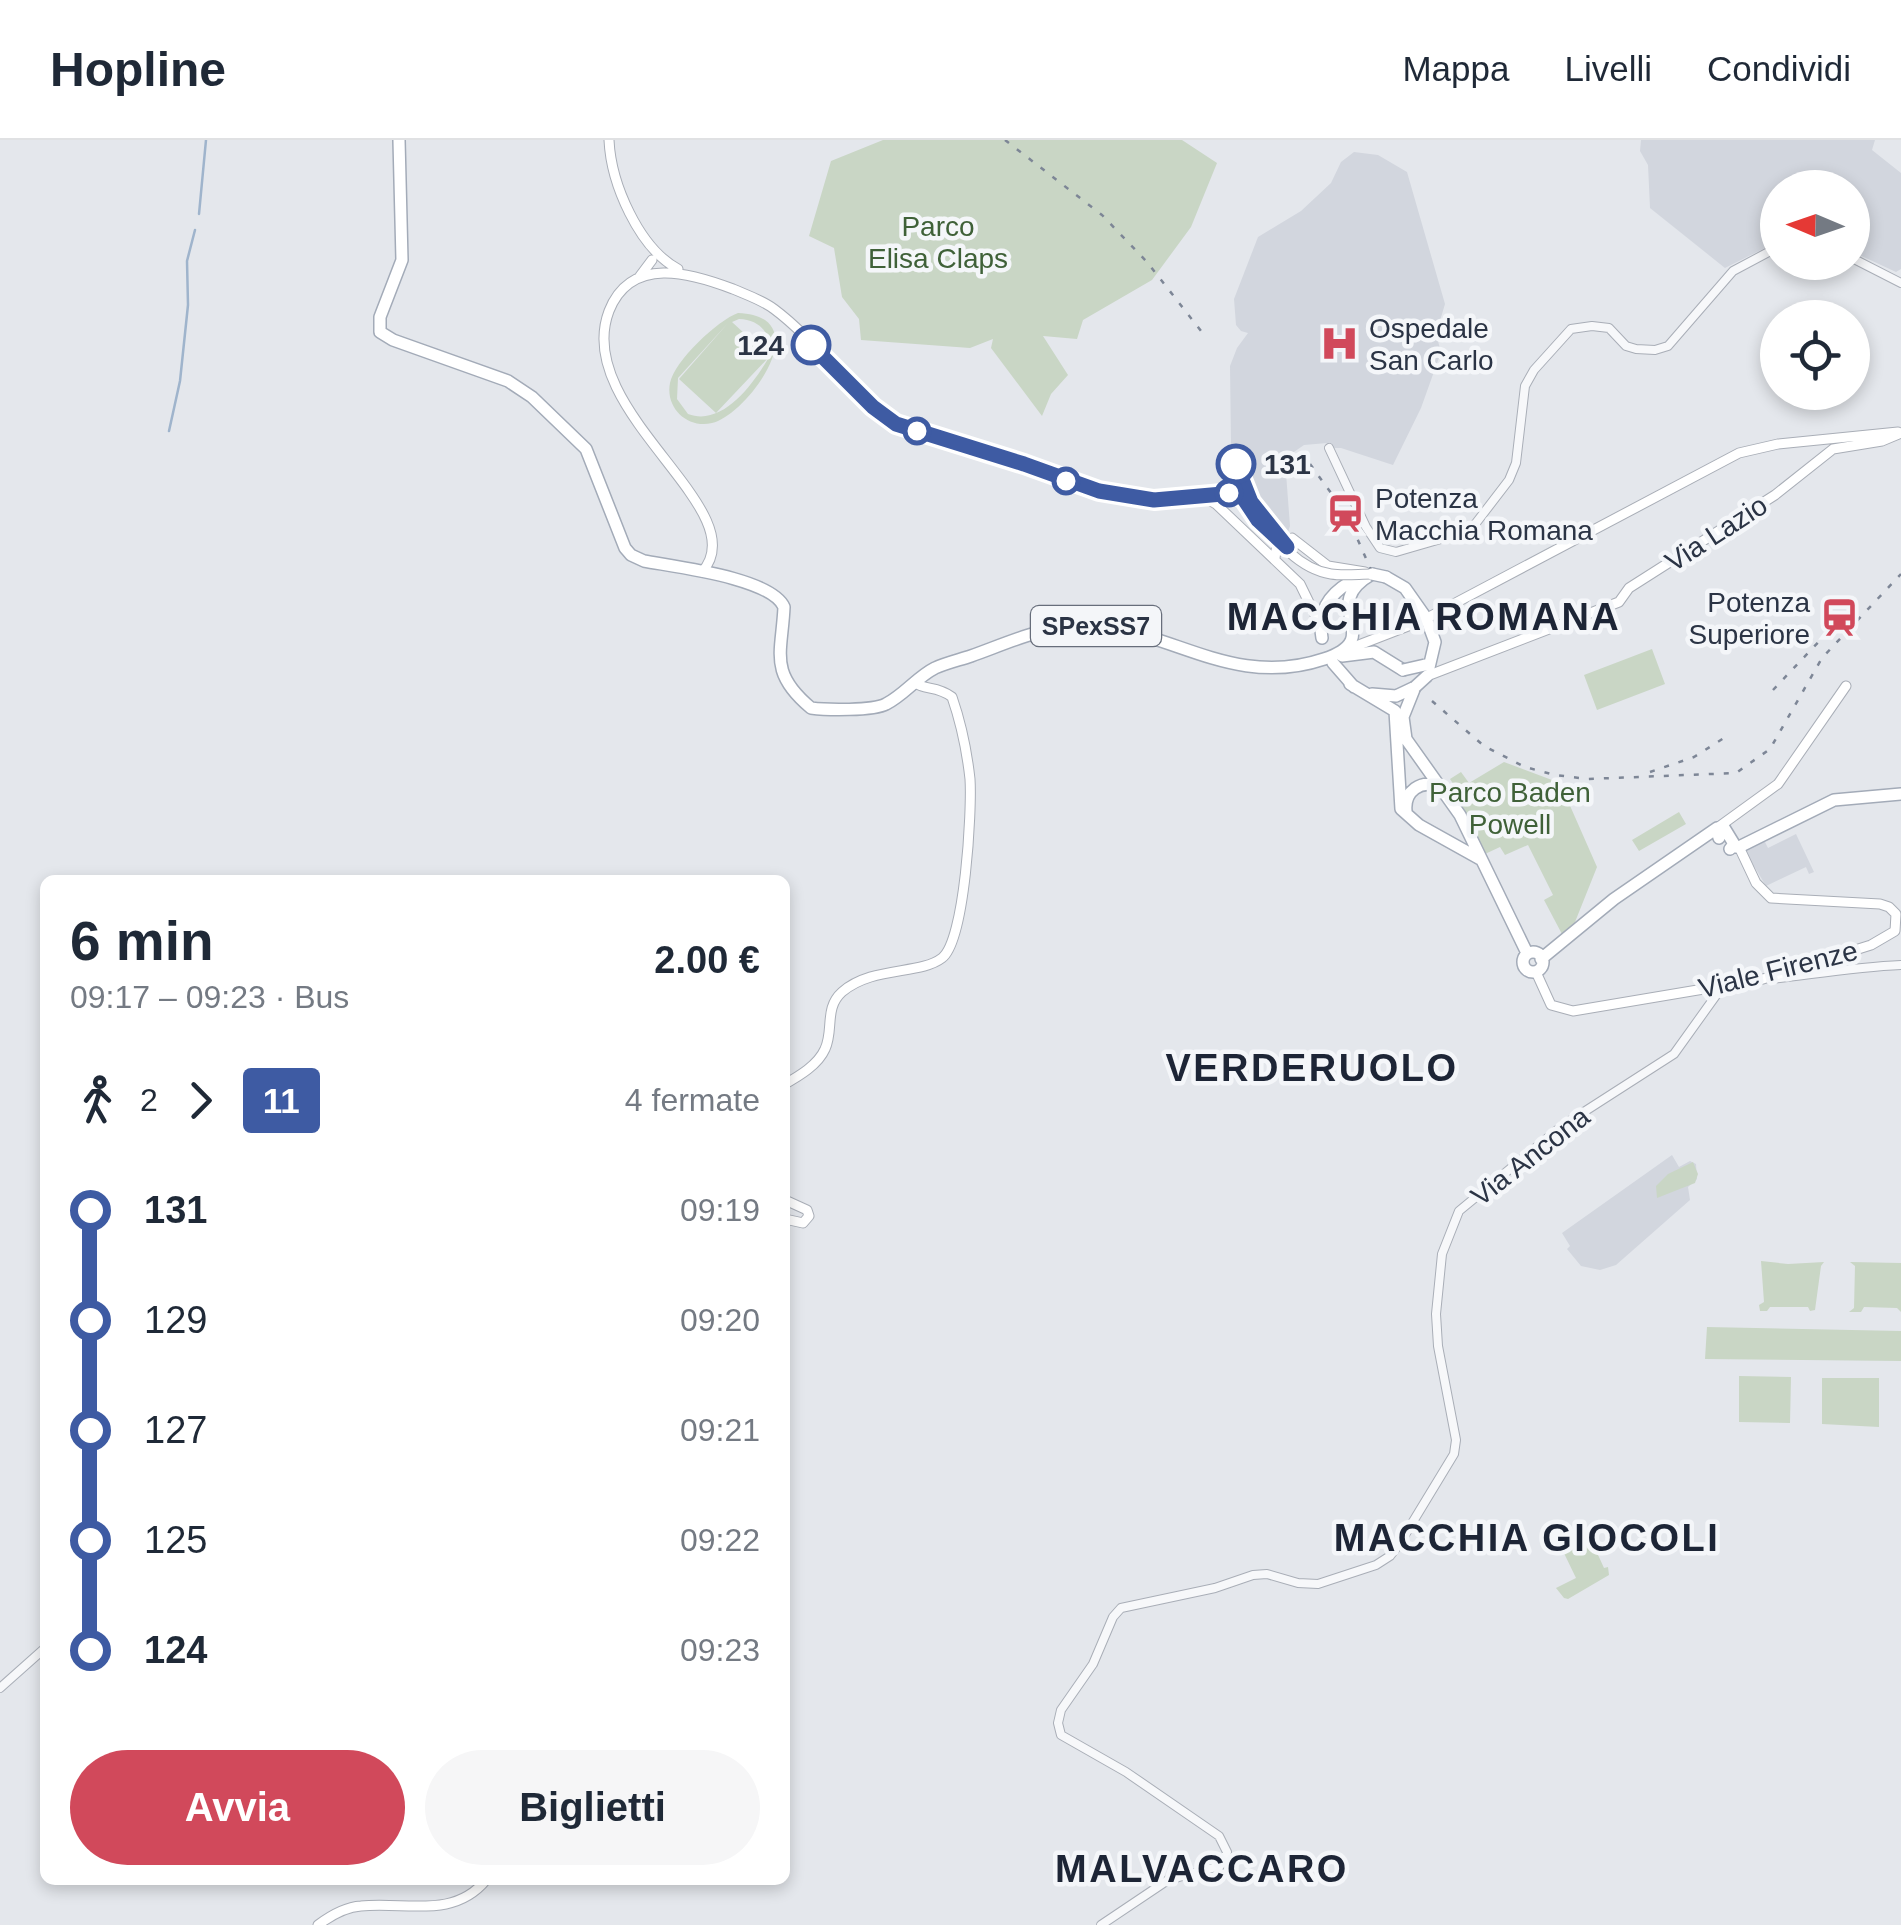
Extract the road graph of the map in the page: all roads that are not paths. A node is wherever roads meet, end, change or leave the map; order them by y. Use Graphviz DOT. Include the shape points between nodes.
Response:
graph roads {
  1 [pos="400,140"];
  2 [pos="609,140"];
  3 [pos="1760,256"];
  4 [pos="658,265"];
  5 [pos="1870,267"];
  6 [pos="1901,282"];
  7 [pos="1901,432"];
  8 [pos="1831,444"];
  9 [pos="1328,448"];
  10 [pos="1203,497"];
  11 [pos="1300,543"];
  12 [pos="707,558"];
  13 [pos="1277,560"];
  14 [pos="677,568"];
  15 [pos="702,572"];
  16 [pos="1379,576"];
  17 [pos="717,577"];
  18 [pos="1410,594"];
  19 [pos="1449,608"];
  20 [pos="1426,619"];
  21 [pos="1321,635"];
  22 [pos="1346,650"];
  23 [pos="1330,661"];
  24 [pos="1429,670"];
  25 [pos="914,682"];
  26 [pos="1350,684"];
  27 [pos="1846,686"];
  28 [pos="1414,692"];
  29 [pos="1442,790"];
  30 [pos="1901,794"];
  31 [pos="1408,816"];
  32 [pos="1463,823"];
  33 [pos="1719,831"];
  34 [pos="1445,838"];
  35 [pos="1735,846"];
  36 [pos="1482,860"];
  37 [pos="1808,963"];
  38 [pos="1539,965"];
  39 [pos="1901,965"];
  40 [pos="1814,975"];
  41 [pos="1763,979"];
  42 [pos="1722,987"];
  43 [pos="790,1081"];
  44 [pos="790,1202"];
  45 [pos="790,1220"];
  46 [pos="40,1652"];
  47 [pos="0,1688"];
  48 [pos="481,1885"];
  49 [pos="318,1925"];
  50 [pos="1101,1925"];
  1 -- 14 [label="main road" via="402,260 380,332 508,381 532,397 586,449 627,552"];
  2 -- 4 [label="main road" via="618,191"];
  3 -- 9 [label="street" via="1734,271 1668,346 1636,350 1608,328 1570,328 1525,386 1510,480 1465,532 1396,552 1380,548"];
  4 -- 10 [label="main road" via="771,306 884,417 1071,482 1154,500"];
  4 -- 12 [label="main road" via="618,295 604,338 611,379 628,412 706,519 712,540"];
  5 -- 6 [label="street"];
  7 -- 8 [label="main road, SPexSS7"];
  8 -- 19 [label="main road, SPexSS7" via="1739,454"];
  8 -- 24 [label="main road, Via Lazio" via="1775,494 1629,588 1619,602"];
  10 -- 13 [label="main road"];
  10 -- 16 [label="main road, bridge" via="1241,496 1268,531 1311,568"];
  11 -- 13 [label="main road" via="1283,538 1274,548"];
  11 -- 13 [label="main road" via="1298,563"];
  11 -- 16 [label="main road, bridge" via="1328,566"];
  12 -- 14 [label="main road"];
  12 -- 15 [label="main road"];
  12 -- 17 [label="main road"];
  13 -- 21 [label="main road" via="1309,596"];
  14 -- 15 [label="main road"];
  15 -- 17 [label="main road"];
  16 -- 18 [label="main road"];
  16 -- 21 [label="main road, bridge" via="1334,593 1322,613"];
  16 -- 22 [label="main road" via="1350,592 1354,635"];
  17 -- 25 [label="main road" via="781,600 778,655 810,708 884,706"];
  18 -- 19 [label="main road" via="1431,610"];
  18 -- 20 [label="main road"];
  19 -- 20 [label="main road, SPexSS7"];
  20 -- 22 [label="main road, SPexSS7"];
  20 -- 24 [label="main road" via="1435,642"];
  22 -- 23 [label="main road, SPexSS7"];
  23 -- 24 [label="main road, bridge" via="1374,652 1404,670"];
  23 -- 25 [label="main road, SPexSS7" via="1252,668 1111,628 1069,626 1040,630"];
  23 -- 26 [label="main road"];
  24 -- 28 [label="main road, bridge"];
  25 -- 43 [label="main road" via="952,697 968,764 957,927 937,962 879,974 843,992 830,1011 825,1050"];
  26 -- 28 [label="main road" via="1388,696"];
  26 -- 31 [label="main road" via="1395,712 1400,805"];
  27 -- 33 [label="main road" via="1778,784"];
  28 -- 29 [label="main road" via="1404,717 1406,739"];
  29 -- 31 [label="main road" via="1416,787 1405,803"];
  29 -- 32 [label="main road"];
  30 -- 35 [label="main road" via="1834,800"];
  31 -- 34 [label="main road"];
  32 -- 34 [label="main road" via="1457,836"];
  32 -- 36 [label="main road"];
  33 -- 35 [label="main road" via="1728,848"];
  33 -- 38 [label="main road" via="1614,899"];
  34 -- 36 [label="main road"];
  35 -- 37 [label="main road, Viale Firenze" via="1771,898 1880,904 1896,914 1895,931 1870,946"];
  36 -- 38 [label="main road"];
  37 -- 40 [label="street" via="1802,971"];
  37 -- 41 [label="main road, Viale Firenze"];
  38 -- 42 [label="main road, Viale Firenze" via="1548,1000 1565,1010"];
  39 -- 40 [label="street"];
  40 -- 41 [label="street"];
  41 -- 42 [label="main road, Viale Firenze"];
  42 -- 50 [label="street, Via Ancona" via="1674,1054 1562,1126 1459,1212 1442,1254 1436,1314 1454,1454 1390,1556 1318,1584 1267,1574 1121,1608 1113,1617 1058,1728 1064,1739 1126,1772 1226,1846 1224,1861 1168,1880"];
  44 -- 45 [label="main road" via="810,1216"];
  46 -- 47 [label="street"];
  48 -- 49 [label="main road" via="469,1896 435,1906 361,1906"];
}
